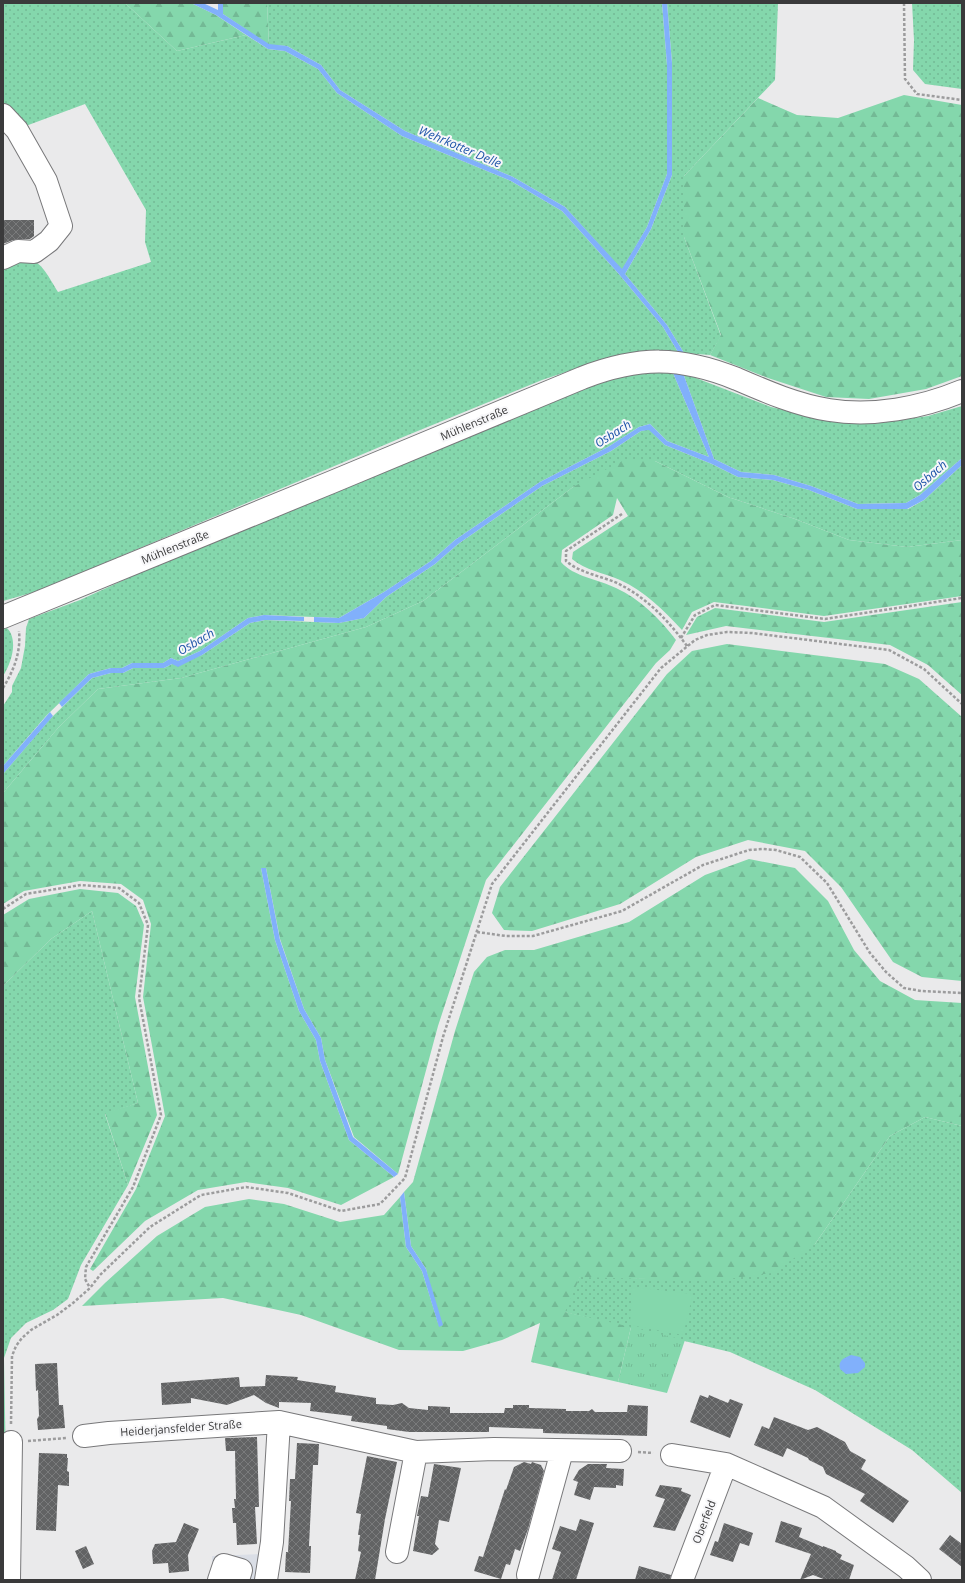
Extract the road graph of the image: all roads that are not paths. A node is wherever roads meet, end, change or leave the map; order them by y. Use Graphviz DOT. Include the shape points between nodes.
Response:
graph roads {
  1 [pos="3,115"];
  2 [pos="3,258"];
  3 [pos="962,391"];
  4 [pos="9,615"];
  5 [pos="279,1422"];
  6 [pos="84,1436"];
  7 [pos="11,1442"];
  8 [pos="562,1450"];
  9 [pos="620,1451"];
  10 [pos="416,1452"];
  11 [pos="672,1455"];
  12 [pos="726,1464"];
  13 [pos="397,1552"];
  14 [pos="239,1575"];
  15 [pos="528,1575"];
  16 [pos="9,1580"];
  17 [pos="219,1580"];
  18 [pos="266,1580"];
  19 [pos="682,1580"];
  20 [pos="920,1580"];
  1 -- 2 [label="street" via="17,130 46,181 61,226 49,241 34,252 18,251"];
  3 -- 4 [label="street, Mühlenstraße" via="909,407 876,412 840,411 787,400 693,365 663,361 626,365 597,372"];
  5 -- 6 [label="street, Heiderjansfelder Straße"];
  5 -- 10 [label="street, Heiderjansfelder Straße"];
  5 -- 18 [label="street" via="272,1542"];
  7 -- 16 [label="street"];
  8 -- 9 [label="street, Heiderjansfelder Straße"];
  8 -- 10 [label="street, Heiderjansfelder Straße"];
  8 -- 15 [label="street"];
  10 -- 13 [label="street"];
  11 -- 12 [label="street"];
  12 -- 19 [label="street, Oberfeld"];
  12 -- 20 [label="street" via="823,1507 906,1566"];
  14 -- 17 [label="street" via="224,1565"];
}
